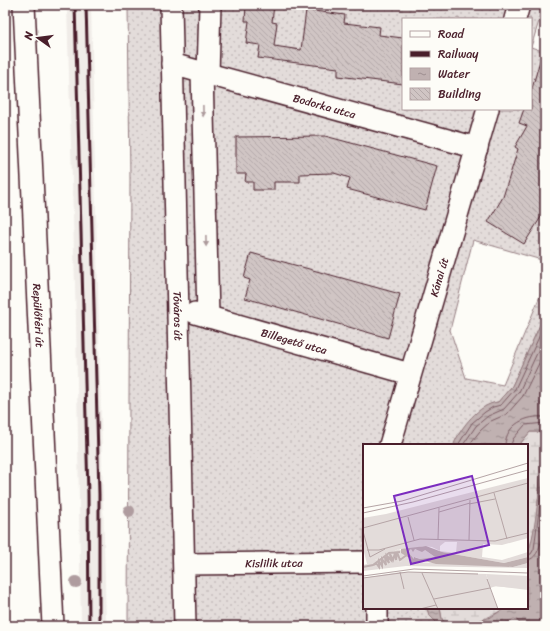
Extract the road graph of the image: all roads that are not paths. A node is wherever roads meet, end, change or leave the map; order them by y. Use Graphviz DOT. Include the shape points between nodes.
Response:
graph roads {
  1 [pos="24,5"];
  2 [pos="171,5"];
  3 [pos="210,5"];
  4 [pos="520,5"];
  5 [pos="516,18"];
  6 [pos="172,64"];
  7 [pos="205,73"];
  8 [pos="488,110"];
  9 [pos="477,148"];
  10 [pos="179,308"];
  11 [pos="208,317"];
  12 [pos="410,374"];
  13 [pos="390,444"];
  14 [pos="363,562"];
  15 [pos="185,564"];
  16 [pos="376,609"];
  17 [pos="53,626"];
  18 [pos="185,626"];
  19 [pos="377,626"];
  1 -- 17 [label="street, Repülőtéri út"];
  2 -- 6 [label="street, Tóváros út"];
  3 -- 7 [label="street"];
  4 -- 5 [label="street"];
  6 -- 7 [label="street, Bodorka utca"];
  6 -- 10 [label="street, Tóváros út"];
  7 -- 9 [label="street, Bodorka utca"];
  7 -- 11 [label="street, one-way"];
  8 -- 9 [label="street, Kánai út"];
  9 -- 12 [label="street, Kánai út"];
  10 -- 11 [label="street, Billegető utca"];
  10 -- 15 [label="street, Tóváros út"];
  11 -- 12 [label="street, Billegető utca"];
  12 -- 13 [label="street, Kánai út"];
  14 -- 15 [label="street, Kislilik utca"];
  15 -- 18 [label="street, Tóváros út"];
  16 -- 19 [label="street"];
}
